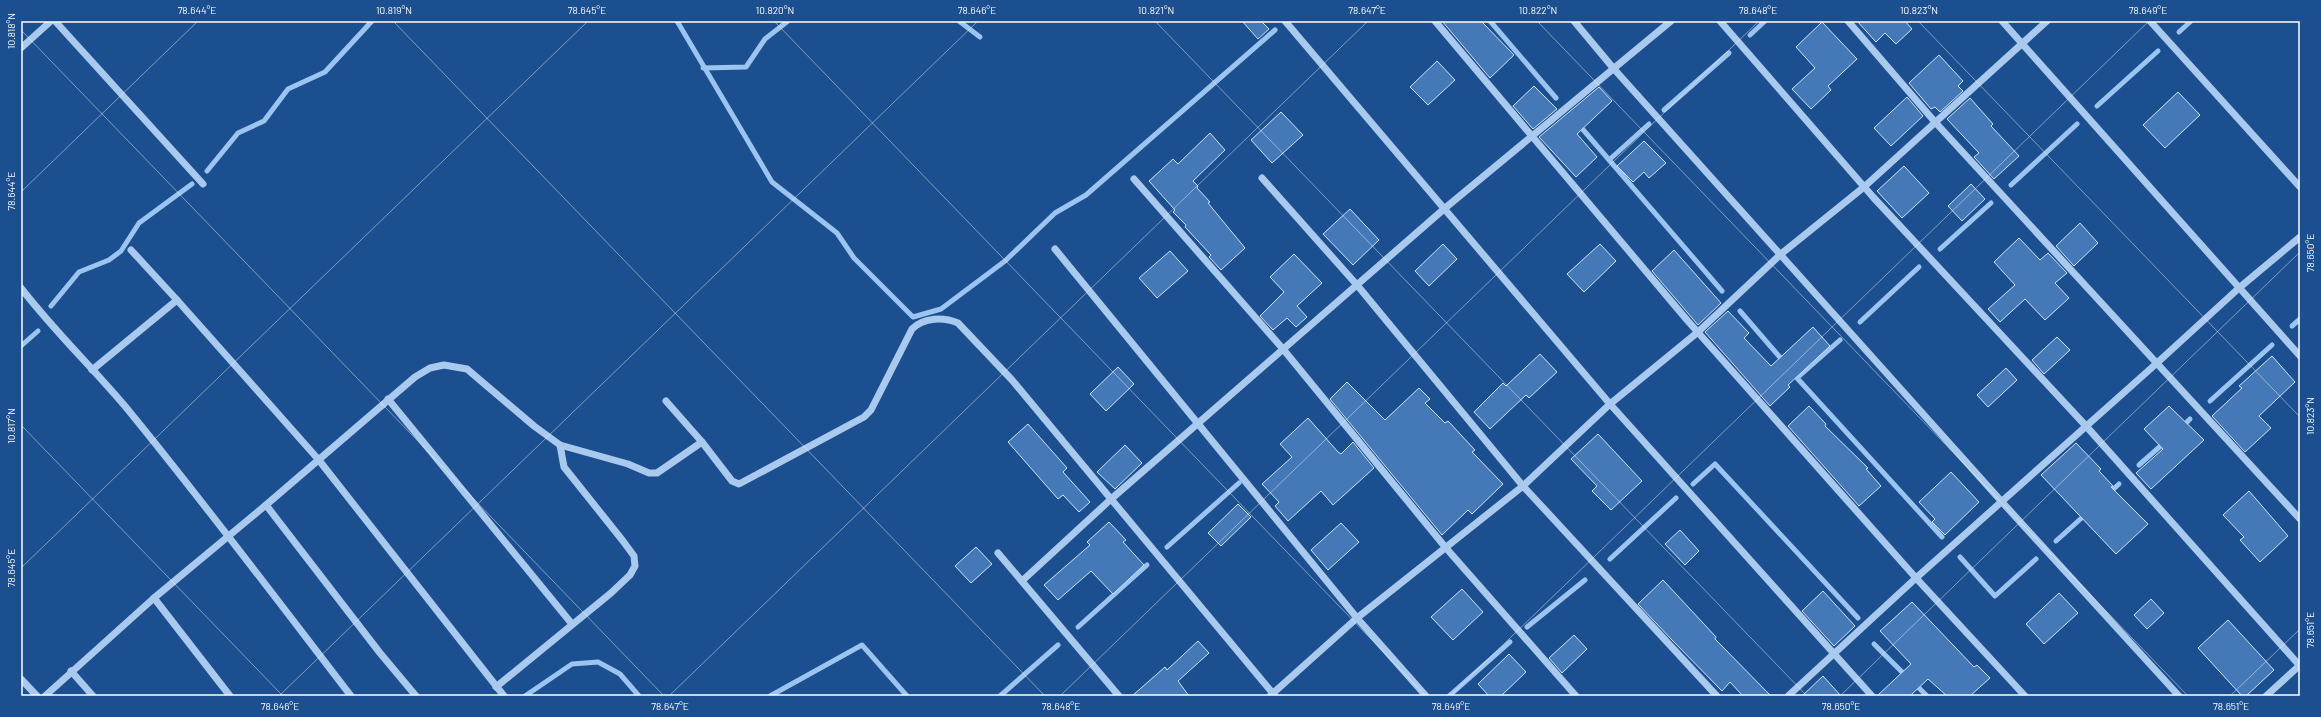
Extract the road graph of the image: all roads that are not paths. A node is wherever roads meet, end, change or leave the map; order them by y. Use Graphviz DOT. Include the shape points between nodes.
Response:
graph roads {
  1 [pos="51,21"];
  2 [pos="55,21"];
  3 [pos="1285,21"];
  4 [pos="1435,21"];
  5 [pos="1574,21"];
  6 [pos="1671,21"];
  7 [pos="1720,21"];
  8 [pos="1848,21"];
  9 [pos="2002,21"];
  10 [pos="2047,21"];
  11 [pos="2150,21"];
  12 [pos="2023,43"];
  13 [pos="21,48"];
  14 [pos="1614,70"];
  15 [pos="1934,122"];
  16 [pos="1531,136"];
  17 [pos="1134,178"];
  18 [pos="1262,178"];
  19 [pos="202,184"];
  20 [pos="2300,187"];
  21 [pos="1864,188"];
  22 [pos="1444,209"];
  23 [pos="2300,237"];
  24 [pos="1055,249"];
  25 [pos="131,250"];
  26 [pos="1782,254"];
  27 [pos="1356,285"];
  28 [pos="21,288"];
  29 [pos="2239,288"];
  30 [pos="177,300"];
  31 [pos="1698,332"];
  32 [pos="1283,349"];
  33 [pos="2300,356"];
  34 [pos="2157,364"];
  35 [pos="92,370"];
  36 [pos="388,399"];
  37 [pos="666,400"];
  38 [pos="1610,404"];
  39 [pos="1199,422"];
  40 [pos="2086,426"];
  41 [pos="702,442"];
  42 [pos="560,445"];
  43 [pos="318,460"];
  44 [pos="1523,486"];
  45 [pos="1110,500"];
  46 [pos="2002,502"];
  47 [pos="266,505"];
  48 [pos="2300,519"];
  49 [pos="228,535"];
  50 [pos="1446,548"];
  51 [pos="998,553"];
  52 [pos="1916,578"];
  53 [pos="1022,581"];
  54 [pos="154,598"];
  55 [pos="1357,618"];
  56 [pos="572,624"];
  57 [pos="1835,655"];
  58 [pos="2300,666"];
  59 [pos="71,671"];
  60 [pos="21,679"];
  61 [pos="496,687"];
  62 [pos="1273,695"];
  63 [pos="37,696"];
  64 [pos="45,696"];
  65 [pos="93,696"];
  66 [pos="230,696"];
  67 [pos="351,696"];
  68 [pos="416,696"];
  69 [pos="504,696"];
  70 [pos="1119,696"];
  71 [pos="1426,696"];
  72 [pos="1576,696"];
  73 [pos="1717,696"];
  74 [pos="1788,696"];
  75 [pos="1872,696"];
  76 [pos="2025,696"];
  77 [pos="2179,696"];
  78 [pos="2266,696"];
  1 -- 13 [label="street"];
  2 -- 19 [label="street"];
  3 -- 22 [label="street"];
  4 -- 16 [label="street"];
  5 -- 14 [label="street"];
  6 -- 14 [label="street"];
  7 -- 21 [label="street"];
  8 -- 15 [label="street"];
  9 -- 12 [label="street"];
  10 -- 12 [label="street"];
  11 -- 20 [label="street"];
  12 -- 15 [label="street"];
  12 -- 29 [label="street"];
  14 -- 16 [label="street"];
  14 -- 26 [label="street"];
  15 -- 21 [label="street"];
  15 -- 34 [label="street"];
  16 -- 22 [label="street"];
  16 -- 31 [label="street"];
  17 -- 32 [label="street"];
  18 -- 27 [label="street"];
  21 -- 26 [label="street"];
  21 -- 40 [label="street"];
  22 -- 27 [label="street"];
  22 -- 38 [label="street"];
  23 -- 29 [label="street"];
  24 -- 39 [label="street"];
  25 -- 30 [label="street"];
  26 -- 31 [label="street"];
  26 -- 46 [label="street"];
  27 -- 32 [label="street"];
  27 -- 44 [label="street"];
  28 -- 35 [label="street" via="49,324"];
  29 -- 33 [label="street"];
  29 -- 34 [label="street"];
  30 -- 35 [label="street"];
  30 -- 43 [label="street"];
  31 -- 38 [label="street"];
  31 -- 52 [label="street"];
  32 -- 39 [label="street"];
  32 -- 50 [label="street"];
  34 -- 40 [label="street"];
  34 -- 48 [label="street"];
  35 -- 49 [label="street" via="128,410"];
  36 -- 42 [label="street" via="430,368 444,365 467,369"];
  36 -- 43 [label="street"];
  36 -- 56 [label="street"];
  37 -- 41 [label="street"];
  38 -- 44 [label="street"];
  38 -- 57 [label="street"];
  39 -- 45 [label="street"];
  39 -- 55 [label="street"];
  40 -- 46 [label="street"];
  40 -- 58 [label="street"];
  41 -- 42 [label="street" via="657,473"];
  41 -- 45 [label="street" via="732,481 739,484 747,481 864,417 871,410 912,329 918,323 947,318 958,323 1012,380"];
  42 -- 56 [label="street" via="564,467 624,541 634,556 635,566 630,575 611,593"];
  43 -- 47 [label="street"];
  43 -- 61 [label="street"];
  44 -- 50 [label="street"];
  44 -- 73 [label="street"];
  45 -- 53 [label="street"];
  45 -- 62 [label="street"];
  46 -- 52 [label="street"];
  46 -- 77 [label="street"];
  47 -- 49 [label="street"];
  47 -- 68 [label="street"];
  49 -- 54 [label="street"];
  49 -- 67 [label="street"];
  50 -- 55 [label="street"];
  50 -- 72 [label="street"];
  51 -- 53 [label="street"];
  52 -- 57 [label="street"];
  52 -- 76 [label="street"];
  53 -- 70 [label="street"];
  54 -- 59 [label="street"];
  54 -- 66 [label="street"];
  55 -- 62 [label="street"];
  55 -- 71 [label="street"];
  56 -- 61 [label="street"];
  57 -- 74 [label="street"];
  57 -- 75 [label="street"];
  58 -- 78 [label="street"];
  59 -- 64 [label="street"];
  59 -- 65 [label="street"];
  60 -- 63 [label="street"];
  61 -- 69 [label="street"];
}
